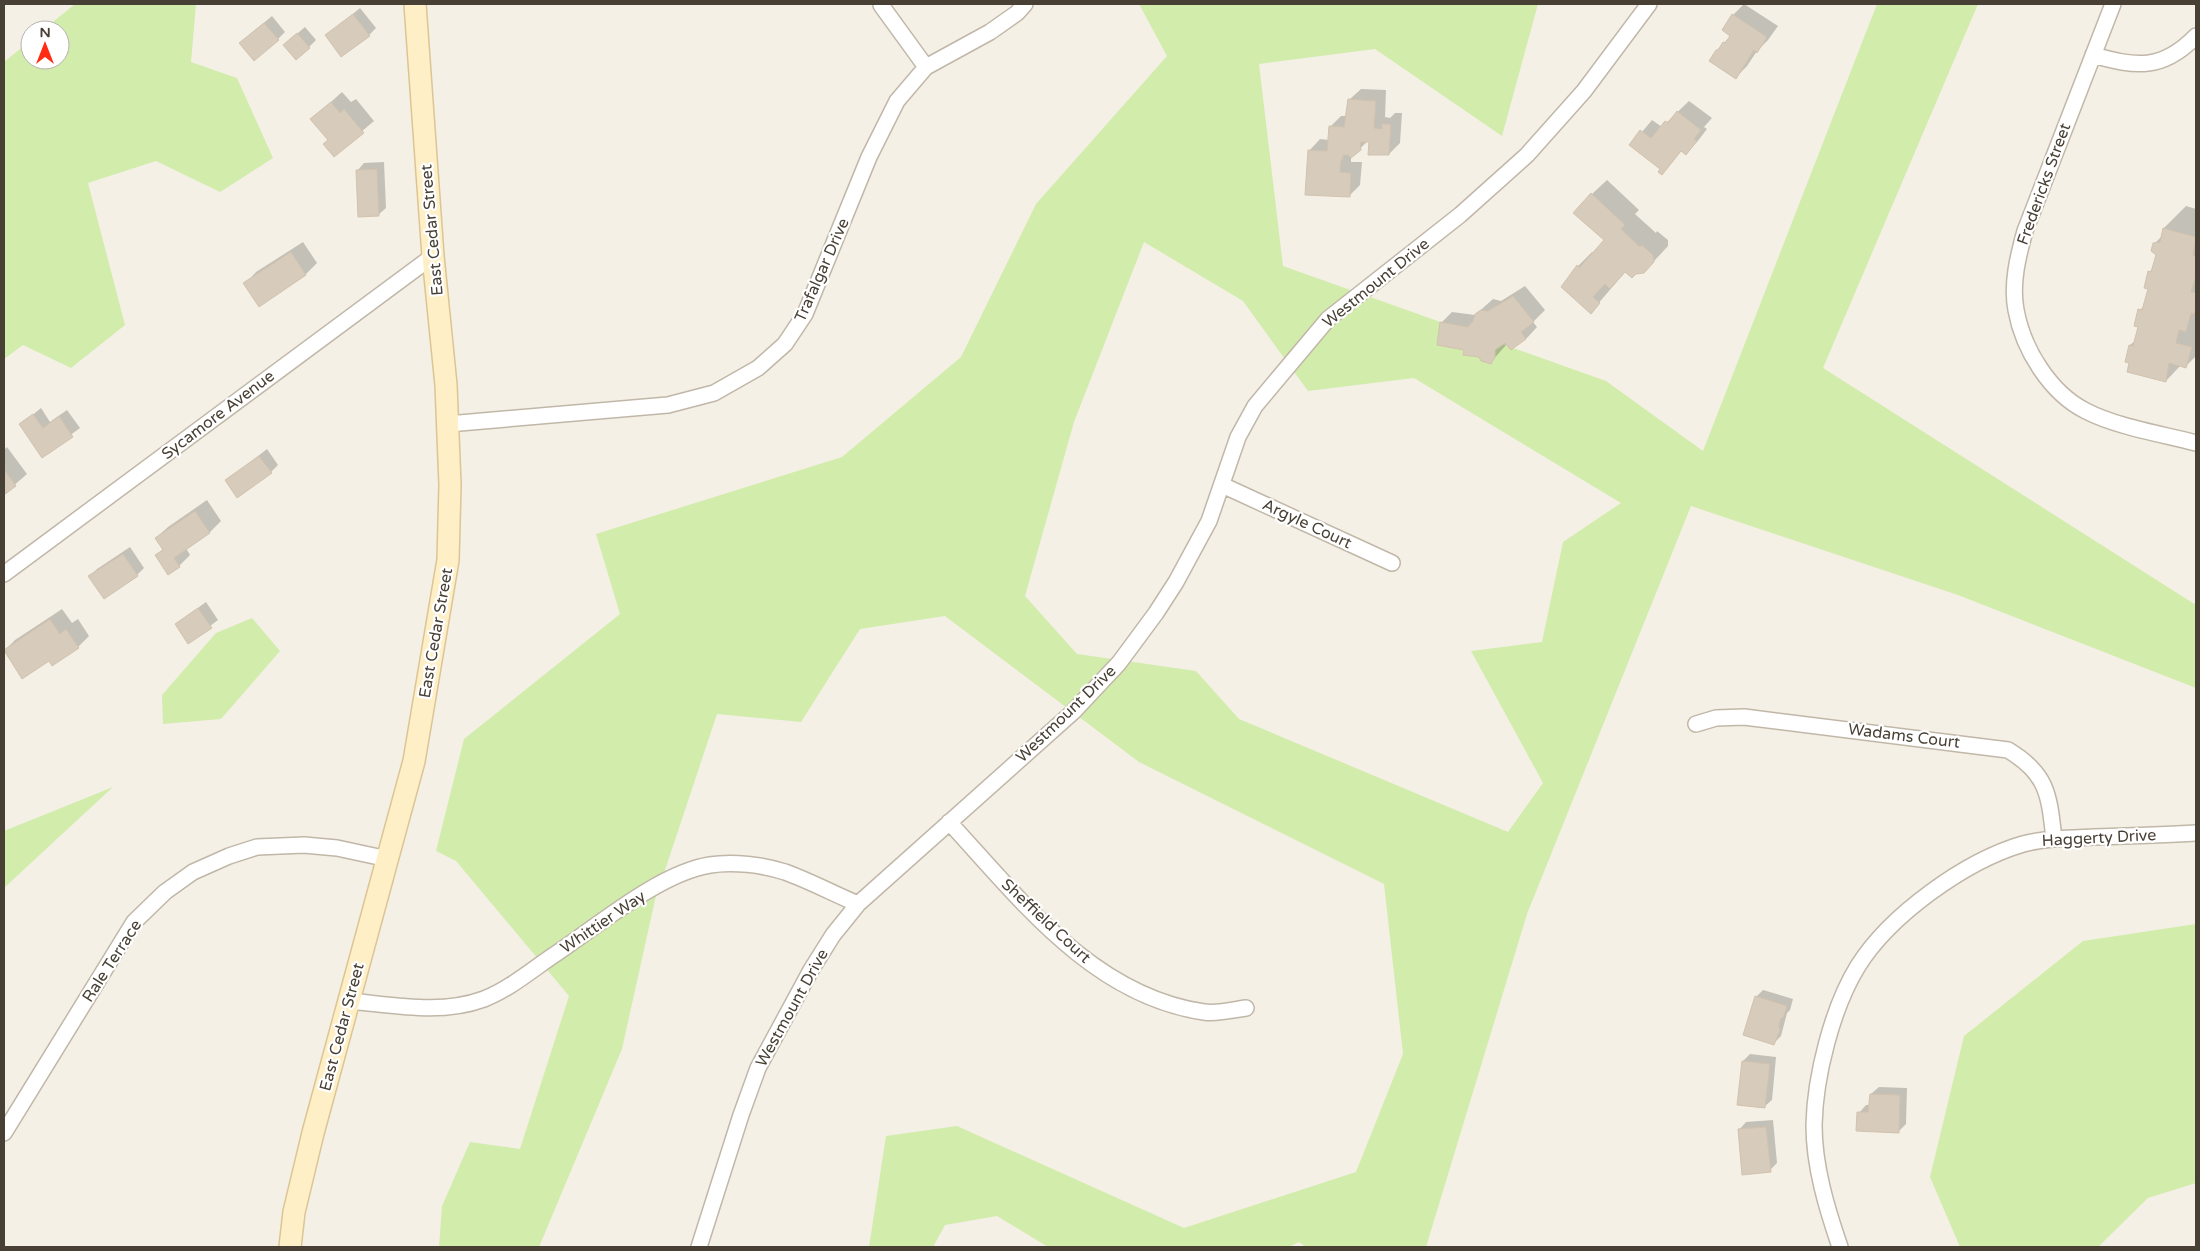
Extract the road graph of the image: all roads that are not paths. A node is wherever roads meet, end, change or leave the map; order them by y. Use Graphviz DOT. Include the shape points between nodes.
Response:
graph roads {
  1 [pos="416,4"];
  2 [pos="1025,4"];
  3 [pos="1649,4"];
  4 [pos="2113,4"];
  5 [pos="881,5"];
  6 [pos="2196,36"];
  7 [pos="2093,55"];
  8 [pos="926,67"];
  9 [pos="433,256"];
  10 [pos="448,424"];
  11 [pos="2196,443"];
  12 [pos="1222,485"];
  13 [pos="1392,563"];
  14 [pos="4,574"];
  15 [pos="1696,724"];
  16 [pos="949,822"];
  17 [pos="2196,833"];
  18 [pos="2054,839"];
  19 [pos="388,859"];
  20 [pos="858,904"];
  21 [pos="349,1001"];
  22 [pos="1246,1008"];
  23 [pos="4,1133"];
  24 [pos="290,1247"];
  25 [pos="699,1247"];
  26 [pos="1840,1247"];
  1 -- 9 [label="main road, East Cedar Street"];
  2 -- 8 [label="street, Trafalgar Drive" via="990,32"];
  3 -- 12 [label="street, Westmount Drive" via="1584,90 1527,155 1460,215 1328,318 1255,406 1238,437"];
  4 -- 7 [label="street, Fredericks Street"];
  5 -- 8 [label="street"];
  6 -- 7 [label="street" via="2172,56 2153,62 2124,63"];
  7 -- 11 [label="street, Fredericks Street" via="2024,231 2017,256 2016,309 2035,360 2061,393 2085,411"];
  8 -- 10 [label="street, Trafalgar Drive" via="897,101 869,157 805,314 785,344 758,368 714,393 668,405"];
  9 -- 10 [label="main road, East Cedar Street"];
  9 -- 14 [label="street, Sycamore Avenue"];
  10 -- 19 [label="main road, East Cedar Street" via="448,560 414,761"];
  12 -- 13 [label="street, Argyle Court"];
  12 -- 16 [label="street, Westmount Drive" via="1209,521 1176,582 1119,663 1072,712"];
  15 -- 18 [label="street, Wadams Court" via="1716,718 1744,717 2008,750 2025,761 2041,780 2049,802"];
  16 -- 20 [label="street, Westmount Drive"];
  16 -- 22 [label="street, Sheffield Court" via="1032,912 1097,968 1163,1003 1206,1013"];
  17 -- 18 [label="street, Haggerty Drive"];
  18 -- 26 [label="street, Haggerty Drive" via="2024,844 1989,856 1954,877 1918,902 1888,930 1858,966 1828,1037 1814,1126 1820,1174"];
  19 -- 21 [label="main road, East Cedar Street"];
  19 -- 23 [label="street, Rale Terrace" via="337,848 304,845 257,847 193,872 165,892 134,922"];
  20 -- 21 [label="street, Whittier Way" via="784,872 745,864 711,864 679,874 644,894 485,999 431,1008"];
  20 -- 25 [label="street, Westmount Drive" via="811,970 758,1068"];
  21 -- 24 [label="main road, East Cedar Street" via="294,1212"];
}
